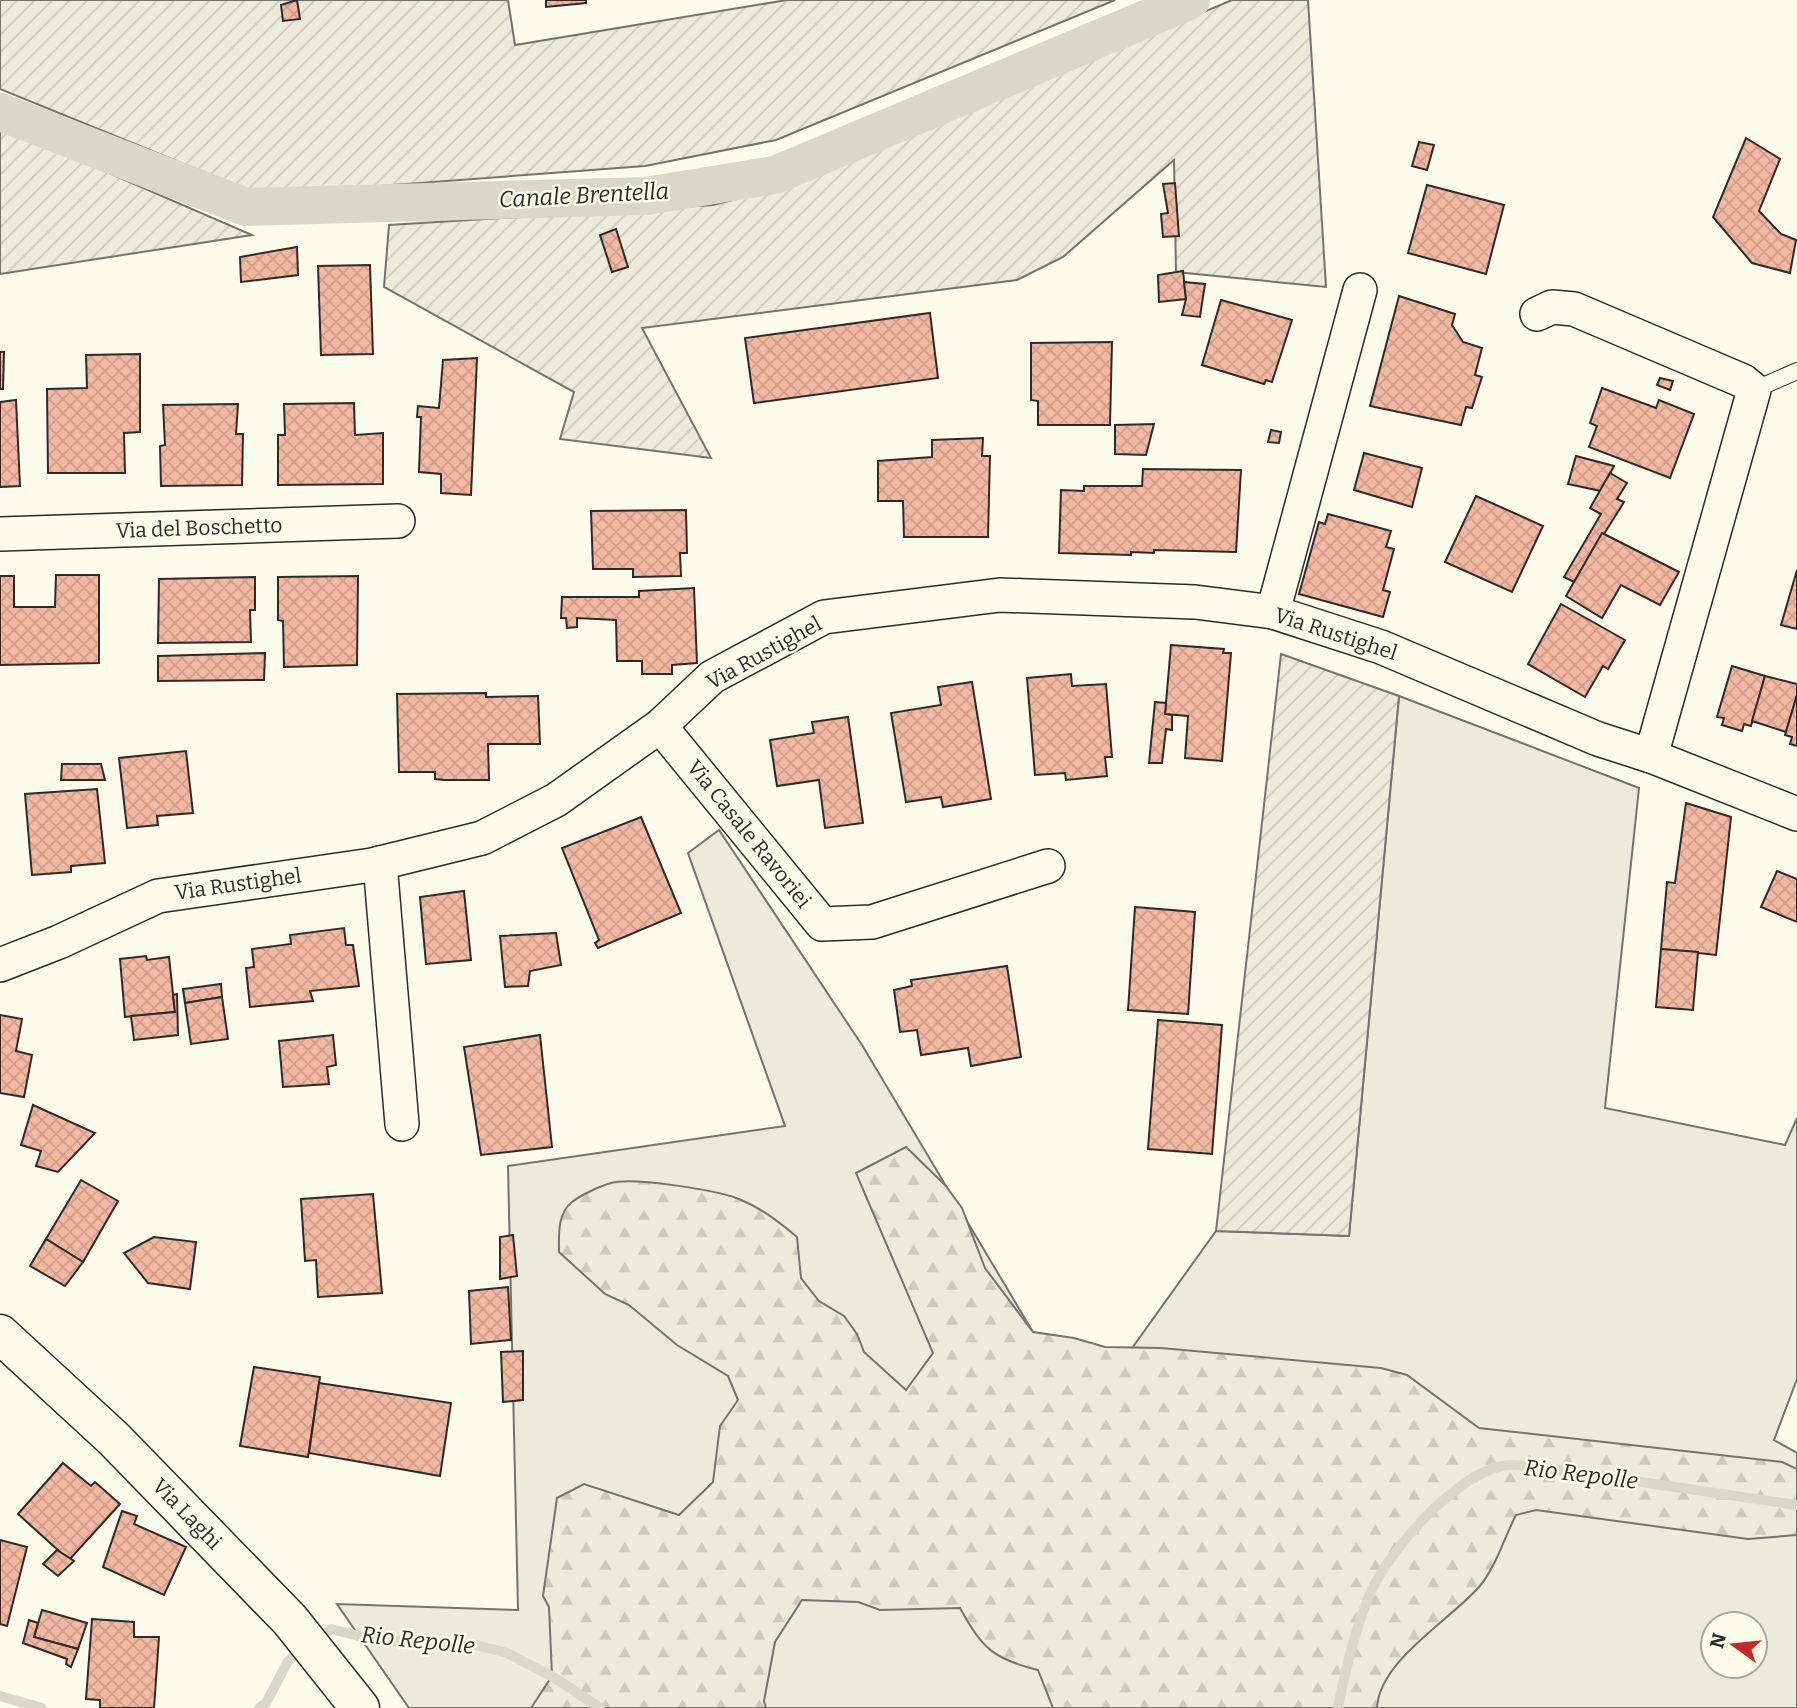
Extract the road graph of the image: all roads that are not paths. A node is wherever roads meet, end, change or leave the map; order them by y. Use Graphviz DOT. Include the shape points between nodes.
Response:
graph roads {
  1 [pos="1360,290"];
  2 [pos="1537,314"];
  3 [pos="1797,371"];
  4 [pos="1754,390"];
  5 [pos="398,521"];
  6 [pos="0,534"];
  7 [pos="1273,612"];
  8 [pos="660,726"];
  9 [pos="1651,756"];
  10 [pos="1797,814"];
  11 [pos="380,863"];
  12 [pos="1048,866"];
  13 [pos="0,965"];
  14 [pos="402,1124"];
  15 [pos="0,1334"];
  16 [pos="360,1708"];
  1 -- 7 [label="street"];
  2 -- 4 [label="street" via="1552,307 1574,309 1743,381"];
  3 -- 4 [label="lane"];
  4 -- 9 [label="street"];
  5 -- 6 [label="street, Via del Boschetto"];
  7 -- 8 [label="street, Via Rustighel" via="1195,602 1000,595 824,617 712,677"];
  7 -- 9 [label="street, Via Rustighel" via="1381,647 1598,739"];
  8 -- 11 [label="street, Via Rustighel" via="555,800 482,838"];
  8 -- 12 [label="street, Via Casale Ravoriei" via="822,924 872,922"];
  9 -- 10 [label="street, Via Rustighel"];
  11 -- 13 [label="street, Via Rustighel" via="158,896"];
  11 -- 14 [label="street"];
  15 -- 16 [label="street, Via Laghi" via="114,1439 290,1620"];
}
